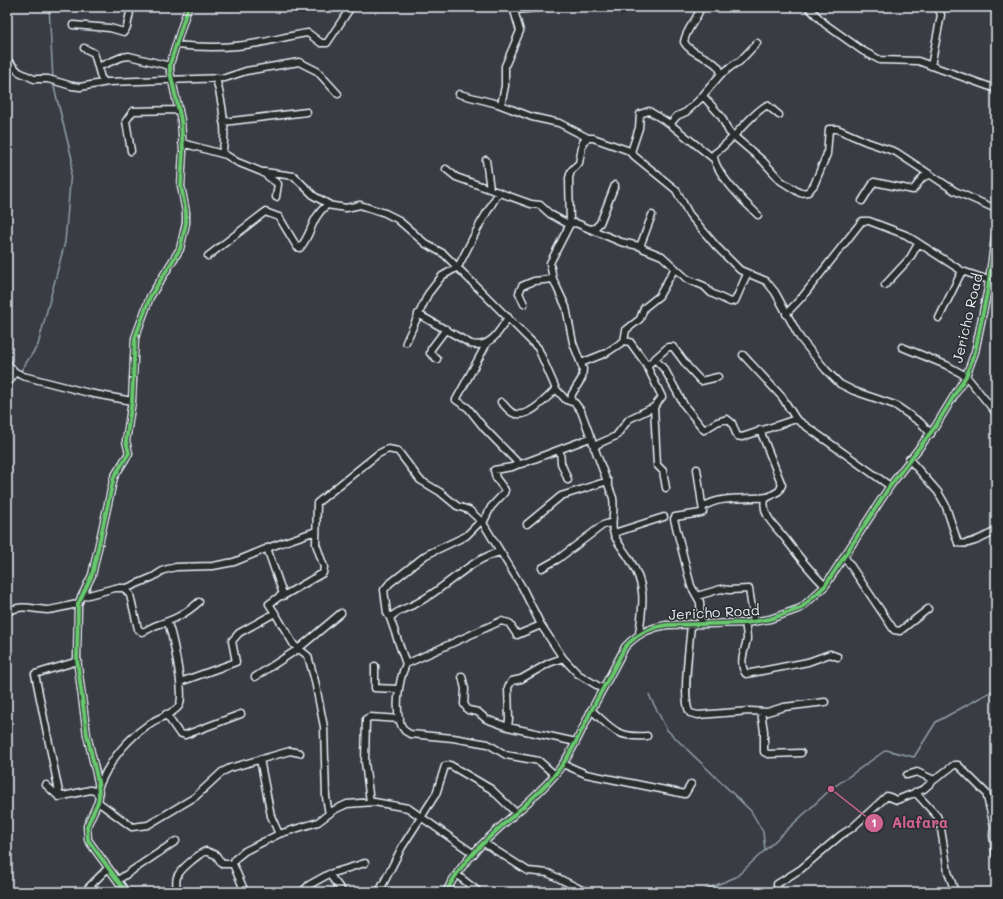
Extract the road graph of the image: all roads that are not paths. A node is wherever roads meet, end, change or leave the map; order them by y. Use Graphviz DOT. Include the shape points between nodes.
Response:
graph roads {
  1 [pos="131,7"];
  2 [pos="188,7"];
  3 [pos="351,7"];
  4 [pos="548,7"];
  5 [pos="701,7"];
  6 [pos="808,7"];
  7 [pos="938,7"];
  8 [pos="514,9"];
  9 [pos="73,25"];
  10 [pos="756,43"];
  11 [pos="176,45"];
  12 [pos="84,48"];
  13 [pos="7,60"];
  14 [pos="170,66"];
  15 [pos="931,66"];
  16 [pos="98,67"];
  17 [pos="721,74"];
  18 [pos="216,78"];
  19 [pos="172,79"];
  20 [pos="105,82"];
  21 [pos="996,89"];
  22 [pos="338,94"];
  23 [pos="459,94"];
  24 [pos="702,96"];
  25 [pos="501,105"];
  26 [pos="179,110"];
  27 [pos="307,112"];
  28 [pos="779,115"];
  29 [pos="223,122"];
  30 [pos="670,124"];
  31 [pos="734,136"];
  32 [pos="588,138"];
  33 [pos="182,143"];
  34 [pos="131,152"];
  35 [pos="631,152"];
  36 [pos="222,154"];
  37 [pos="714,159"];
  38 [pos="486,160"];
  39 [pos="446,169"];
  40 [pos="262,172"];
  41 [pos="930,175"];
  42 [pos="615,185"];
  43 [pos="490,189"];
  44 [pos="499,192"];
  45 [pos="276,197"];
  46 [pos="862,202"];
  47 [pos="330,205"];
  48 [pos="996,209"];
  49 [pos="652,215"];
  50 [pos="758,215"];
  51 [pos="570,224"];
  52 [pos="590,229"];
  53 [pos="996,231"];
  54 [pos="641,244"];
  55 [pos="918,244"];
  56 [pos="208,256"];
  57 [pos="994,257"];
  58 [pos="458,267"];
  59 [pos="675,268"];
  60 [pos="962,271"];
  61 [pos="747,274"];
  62 [pos="554,279"];
  63 [pos="989,280"];
  64 [pos="885,285"];
  65 [pos="988,288"];
  66 [pos="996,289"];
  67 [pos="524,304"];
  68 [pos="418,314"];
  69 [pos="786,314"];
  70 [pos="508,317"];
  71 [pos="939,318"];
  72 [pos="446,329"];
  73 [pos="624,341"];
  74 [pos="406,342"];
  75 [pos="487,343"];
  76 [pos="902,347"];
  77 [pos="743,355"];
  78 [pos="437,359"];
  79 [pos="655,359"];
  80 [pos="7,363"];
  81 [pos="581,363"];
  82 [pos="646,364"];
  83 [pos="15,372"];
  84 [pos="966,376"];
  85 [pos="718,377"];
  86 [pos="7,385"];
  87 [pos="556,390"];
  88 [pos="132,401"];
  89 [pos="571,401"];
  90 [pos="501,402"];
  91 [pos="654,407"];
  92 [pos="996,413"];
  93 [pos="796,419"];
  94 [pos="760,430"];
  95 [pos="931,434"];
  96 [pos="590,438"];
  97 [pos="594,448"];
  98 [pos="560,450"];
  99 [pos="909,459"];
  100 [pos="519,464"];
  101 [pos="697,470"];
  102 [pos="568,480"];
  103 [pos="608,481"];
  104 [pos="890,486"];
  105 [pos="666,488"];
  106 [pos="767,496"];
  107 [pos="703,507"];
  108 [pos="664,517"];
  109 [pos="481,523"];
  110 [pos="527,524"];
  111 [pos="612,525"];
  112 [pos="316,531"];
  113 [pos="996,531"];
  114 [pos="614,533"];
  115 [pos="267,548"];
  116 [pos="500,552"];
  117 [pos="844,556"];
  118 [pos="542,568"];
  119 [pos="825,586"];
  120 [pos="124,588"];
  121 [pos="283,596"];
  122 [pos="698,596"];
  123 [pos="81,597"];
  124 [pos="199,602"];
  125 [pos="78,604"];
  126 [pos="928,609"];
  127 [pos="7,612"];
  128 [pos="275,613"];
  129 [pos="341,613"];
  130 [pos="390,618"];
  131 [pos="754,622"];
  132 [pos="168,623"];
  133 [pos="746,623"];
  134 [pos="691,624"];
  135 [pos="700,624"];
  136 [pos="541,625"];
  137 [pos="639,634"];
  138 [pos="298,649"];
  139 [pos="838,657"];
  140 [pos="563,658"];
  141 [pos="78,661"];
  142 [pos="406,664"];
  143 [pos="375,666"];
  144 [pos="462,676"];
  145 [pos="255,677"];
  146 [pos="180,682"];
  147 [pos="398,689"];
  148 [pos="603,690"];
  149 [pos="825,702"];
  150 [pos="592,710"];
  151 [pos="761,712"];
  152 [pos="166,714"];
  153 [pos="241,714"];
  154 [pos="400,719"];
  155 [pos="508,727"];
  156 [pos="647,736"];
  157 [pos="576,742"];
  158 [pos="801,752"];
  159 [pos="300,753"];
  160 [pos="260,759"];
  161 [pos="563,764"];
  162 [pos="555,775"];
  163 [pos="907,775"];
  164 [pos="934,780"];
  165 [pos="691,784"];
  166 [pos="46,785"];
  167 [pos="99,787"];
  168 [pos="915,792"];
  169 [pos="60,797"];
  170 [pos="99,799"];
  171 [pos="370,802"];
  172 [pos="516,813"];
  173 [pos="329,814"];
  174 [pos="422,817"];
  175 [pos="279,834"];
  176 [pos="176,841"];
  177 [pos="484,843"];
  178 [pos="474,854"];
  179 [pos="996,855"];
  180 [pos="365,863"];
  181 [pos="233,864"];
  182 [pos="108,868"];
  183 [pos="329,874"];
  184 [pos="457,875"];
  185 [pos="118,880"];
  186 [pos="84,892"];
  187 [pos="126,892"];
  188 [pos="174,892"];
  189 [pos="245,892"];
  190 [pos="302,892"];
  191 [pos="343,892"];
  192 [pos="379,892"];
  193 [pos="446,892"];
  194 [pos="479,892"];
  195 [pos="586,892"];
  196 [pos="778,892"];
  197 [pos="955,892"];
  1 -- 9 [label="street" via="124,32 110,28"];
  2 -- 11 [label="street"];
  3 -- 11 [label="street" via="327,43 321,43 308,33 262,42 199,48"];
  4 -- 8 [label="street"];
  5 -- 17 [label="street" via="684,42 688,49 714,64"];
  6 -- 15 [label="street" via="825,24 880,60 918,61"];
  7 -- 15 [label="street" via="941,15"];
  8 -- 25 [label="street" via="520,31 505,66"];
  10 -- 17 [label="street" via="739,62"];
  11 -- 14 [label="street"];
  12 -- 16 [label="street" via="94,54"];
  13 -- 20 [label="street" via="19,72 34,79 48,79 80,87"];
  14 -- 16 [label="street" via="129,56"];
  14 -- 19 [label="street"];
  15 -- 21 [label="street"];
  16 -- 20 [label="street"];
  17 -- 24 [label="street"];
  18 -- 19 [label="street"];
  18 -- 22 [label="street" via="299,62 316,71"];
  18 -- 29 [label="street"];
  19 -- 20 [label="street"];
  19 -- 26 [label="street"];
  23 -- 25 [label="street"];
  24 -- 30 [label="street" via="686,112 676,116"];
  24 -- 31 [label="street" via="721,116 729,132"];
  25 -- 32 [label="street" via="526,115 559,123"];
  26 -- 33 [label="street"];
  26 -- 34 [label="street" via="133,111 126,121"];
  27 -- 29 [label="street"];
  28 -- 31 [label="street" via="767,105 758,110"];
  29 -- 36 [label="street" via="225,144"];
  30 -- 35 [label="street" via="649,111 640,114 640,124"];
  30 -- 37 [label="street"];
  31 -- 37 [label="street" via="714,154"];
  31 -- 41 [label="street" via="763,160 781,181 800,193 808,192 814,185 827,154 829,129 837,129 896,152"];
  32 -- 35 [label="street"];
  32 -- 51 [label="street" via="583,142 579,163 571,171 569,178"];
  33 -- 36 [label="street"];
  33 -- 88 [label="street" via="181,186 186,223 180,249 150,297 135,338"];
  35 -- 61 [label="street" via="676,190 689,214 707,236"];
  36 -- 40 [label="street"];
  37 -- 50 [label="street" via="743,202"];
  38 -- 43 [label="street"];
  39 -- 43 [label="street" via="456,177"];
  40 -- 45 [label="street" via="278,184"];
  40 -- 47 [label="street" via="294,176 314,196"];
  41 -- 46 [label="street" via="923,177 913,190 874,182"];
  41 -- 48 [label="street" via="954,191"];
  42 -- 52 [label="street" via="600,223"];
  43 -- 44 [label="street"];
  44 -- 51 [label="street" via="540,205 550,214"];
  44 -- 58 [label="street"];
  47 -- 56 [label="street" via="314,218 310,234 300,248 279,217 265,212"];
  47 -- 58 [label="street" via="346,208 360,205 397,219"];
  49 -- 54 [label="street"];
  51 -- 52 [label="street" via="576,223"];
  51 -- 62 [label="street" via="550,263"];
  52 -- 54 [label="street" via="631,245"];
  53 -- 57 [label="street, Jericho Road"];
  54 -- 59 [label="street" via="642,248 662,256"];
  55 -- 60 [label="street"];
  55 -- 64 [label="street" via="910,258"];
  55 -- 69 [label="street" via="906,235 869,221 862,221"];
  57 -- 63 [label="street, Jericho Road"];
  58 -- 68 [label="street" via="442,276 428,294"];
  58 -- 70 [label="street"];
  59 -- 61 [label="street" via="687,279 730,302 735,301"];
  59 -- 73 [label="street" via="659,296 644,308 640,319 626,330"];
  60 -- 63 [label="street"];
  60 -- 71 [label="street"];
  61 -- 69 [label="street" via="766,281"];
  62 -- 67 [label="street" via="534,281 522,286 519,293"];
  62 -- 81 [label="street" via="566,307 573,343"];
  63 -- 65 [label="street, Jericho Road"];
  65 -- 66 [label="street"];
  65 -- 84 [label="street, Jericho Road" via="975,352"];
  68 -- 72 [label="street"];
  68 -- 74 [label="street"];
  69 -- 95 [label="street" via="800,338 840,384 854,392 894,405 921,423"];
  70 -- 75 [label="street" via="492,340"];
  70 -- 87 [label="street" via="538,348"];
  72 -- 75 [label="street" via="471,344"];
  72 -- 78 [label="street" via="431,349 430,353"];
  73 -- 81 [label="street" via="606,354"];
  73 -- 82 [label="street" via="630,342"];
  75 -- 100 [label="street" via="456,400 468,408"];
  76 -- 84 [label="street"];
  77 -- 93 [label="street" via="782,398"];
  79 -- 82 [label="street"];
  79 -- 85 [label="street" via="673,347 701,381"];
  79 -- 94 [label="street" via="704,430 727,419 739,437"];
  80 -- 83 [label="street"];
  81 -- 89 [label="street" via="582,378 572,394"];
  82 -- 91 [label="street" via="662,397"];
  83 -- 86 [label="street"];
  83 -- 88 [label="street" via="82,392"];
  84 -- 92 [label="street"];
  84 -- 95 [label="street, Jericho Road"];
  87 -- 89 [label="street" via="566,400"];
  87 -- 90 [label="street" via="538,407 518,414 510,412"];
  88 -- 123 [label="street" via="126,442 129,453 114,477 92,575"];
  89 -- 96 [label="street" via="581,411"];
  91 -- 97 [label="street" via="630,419 616,436"];
  91 -- 105 [label="street" via="657,465 663,471"];
  93 -- 94 [label="street"];
  93 -- 104 [label="street"];
  94 -- 106 [label="street" via="782,485 779,491"];
  95 -- 99 [label="street, Jericho Road"];
  96 -- 97 [label="street"];
  96 -- 98 [label="street"];
  97 -- 103 [label="street"];
  98 -- 100 [label="street"];
  98 -- 102 [label="street"];
  99 -- 104 [label="street, Jericho Road"];
  99 -- 113 [label="street" via="938,492 945,504 958,543 971,542"];
  100 -- 109 [label="street" via="512,468 494,470 496,478 505,490"];
  101 -- 107 [label="street"];
  103 -- 110 [label="street" via="561,496"];
  103 -- 111 [label="street" via="615,507"];
  104 -- 117 [label="street, Jericho Road"];
  106 -- 107 [label="street" via="730,498"];
  106 -- 119 [label="street" via="764,503 768,518"];
  107 -- 122 [label="street" via="701,513 678,516 674,520 691,586"];
  108 -- 114 [label="street"];
  109 -- 112 [label="street" via="469,510 457,506 420,480 398,451 388,450 378,454 317,504"];
  109 -- 116 [label="street"];
  109 -- 130 [label="street" via="466,536 426,555 389,584 384,590 384,600"];
  111 -- 114 [label="street"];
  111 -- 118 [label="street" via="603,525"];
  112 -- 115 [label="street"];
  112 -- 121 [label="street" via="316,544 324,566 323,573"];
  114 -- 137 [label="street" via="642,584"];
  115 -- 120 [label="street" via="234,562 164,570 138,584"];
  115 -- 121 [label="street"];
  116 -- 130 [label="street" via="486,556 442,588"];
  116 -- 136 [label="street" via="522,587"];
  117 -- 119 [label="street, Jericho Road"];
  117 -- 126 [label="street" via="894,630 900,631"];
  119 -- 131 [label="street, Jericho Road" via="801,608 788,614"];
  120 -- 123 [label="street"];
  120 -- 132 [label="street" via="130,595 140,631"];
  121 -- 128 [label="street" via="269,604"];
  122 -- 131 [label="street" via="721,589 749,589"];
  122 -- 135 [label="street"];
  123 -- 125 [label="street"];
  124 -- 132 [label="street" via="182,616"];
  125 -- 127 [label="street" via="48,610 16,607"];
  125 -- 141 [label="street"];
  128 -- 138 [label="street"];
  128 -- 146 [label="street" via="239,633 232,641 236,662"];
  129 -- 138 [label="street"];
  130 -- 142 [label="street"];
  131 -- 133 [label="street, Jericho Road"];
  132 -- 146 [label="street" via="174,639"];
  133 -- 135 [label="street, Jericho Road"];
  133 -- 139 [label="street" via="747,638 743,654 746,674 808,662 830,654"];
  134 -- 135 [label="street, Jericho Road"];
  134 -- 137 [label="street, Jericho Road" via="661,626"];
  134 -- 151 [label="street" via="686,681 687,708 690,713 698,715"];
  136 -- 140 [label="street"];
  136 -- 142 [label="street" via="517,635 509,623 501,621"];
  137 -- 148 [label="street, Jericho Road" via="625,647"];
  138 -- 145 [label="street"];
  138 -- 173 [label="street" via="308,656 320,702"];
  140 -- 148 [label="street" via="578,674"];
  140 -- 155 [label="street" via="512,681 508,687"];
  141 -- 167 [label="street" via="87,735"];
  141 -- 169 [label="street" via="35,674"];
  142 -- 147 [label="street"];
  143 -- 147 [label="street" via="375,688"];
  144 -- 155 [label="street" via="465,689 464,704 468,710 478,712 486,719"];
  146 -- 152 [label="street" via="180,704"];
  147 -- 154 [label="street"];
  148 -- 150 [label="street, Jericho Road"];
  149 -- 151 [label="street"];
  150 -- 156 [label="street" via="620,734 629,737"];
  150 -- 157 [label="street, Jericho Road"];
  151 -- 158 [label="street" via="764,752"];
  152 -- 153 [label="street" via="179,733 185,735"];
  152 -- 167 [label="street" via="137,733 117,753"];
  154 -- 162 [label="street" via="402,728 408,733 488,744 506,755 539,761"];
  154 -- 171 [label="street" via="366,719 365,762"];
  155 -- 157 [label="street"];
  157 -- 161 [label="street, Jericho Road"];
  159 -- 160 [label="street" via="290,751"];
  160 -- 170 [label="street" via="222,772 195,796 148,825 132,827"];
  160 -- 175 [label="street" via="271,816"];
  161 -- 162 [label="street, Jericho Road"];
  161 -- 165 [label="street" via="586,774 685,794"];
  162 -- 172 [label="street, Jericho Road"];
  163 -- 164 [label="street" via="917,772"];
  164 -- 168 [label="street" via="924,789"];
  164 -- 179 [label="street" via="956,764 984,790 994,826"];
  166 -- 169 [label="street"];
  167 -- 170 [label="street"];
  168 -- 196 [label="street" via="897,800 887,796 801,870 777,884"];
  168 -- 197 [label="street" via="937,816 940,823 948,872"];
  169 -- 170 [label="street" via="90,790 95,792"];
  170 -- 182 [label="street" via="86,834"];
  171 -- 173 [label="street" via="348,804"];
  171 -- 174 [label="street" via="408,808"];
  172 -- 174 [label="street" via="491,789 448,765 444,767 436,794"];
  172 -- 177 [label="street, Jericho Road"];
  173 -- 175 [label="street" via="318,822"];
  174 -- 178 [label="street"];
  174 -- 192 [label="street" via="402,847"];
  175 -- 181 [label="street" via="245,851 235,858"];
  176 -- 185 [label="street"];
  177 -- 178 [label="street, Jericho Road"];
  177 -- 195 [label="street" via="528,871 548,873"];
  178 -- 184 [label="street, Jericho Road"];
  180 -- 183 [label="street"];
  181 -- 188 [label="street" via="222,864 216,855 206,851 176,877 177,889"];
  181 -- 189 [label="street"];
  182 -- 185 [label="street"];
  182 -- 186 [label="street"];
  183 -- 190 [label="street"];
  183 -- 191 [label="street"];
  184 -- 193 [label="street, Jericho Road"];
  184 -- 194 [label="street"];
  185 -- 187 [label="street"];
}
